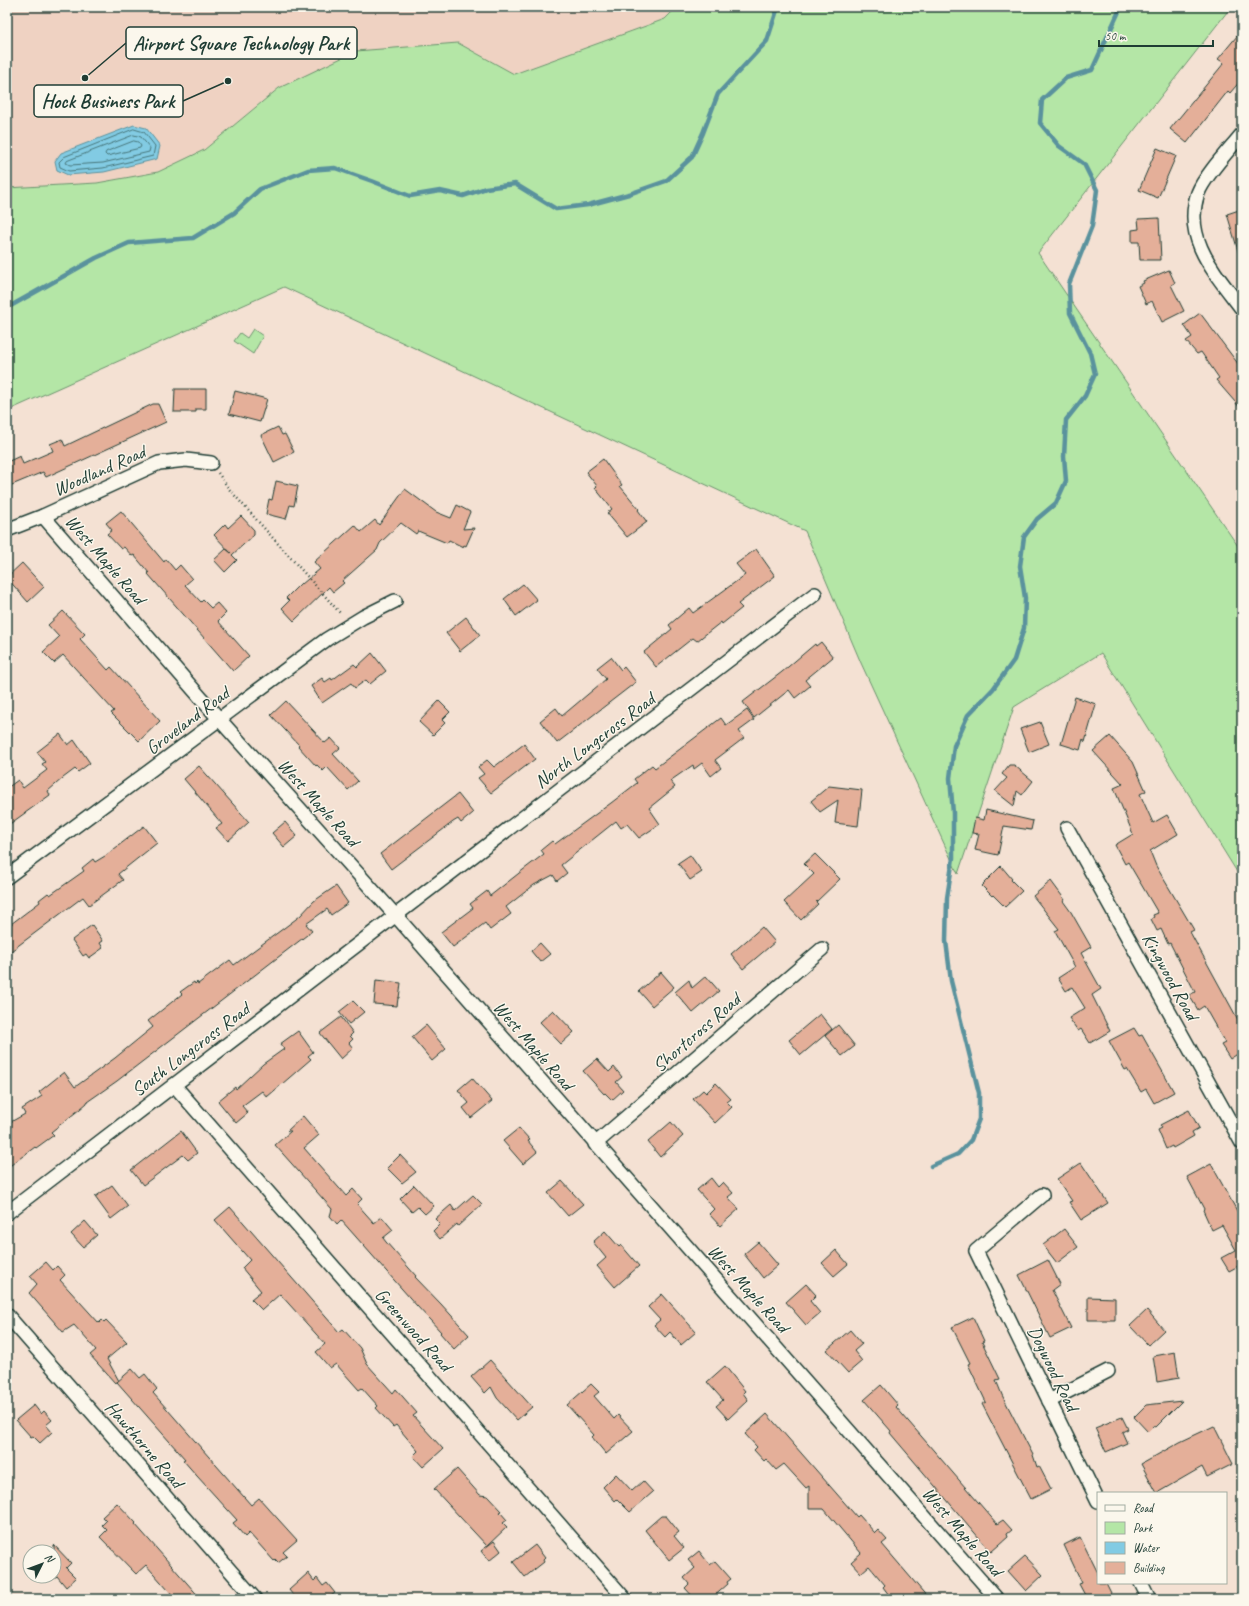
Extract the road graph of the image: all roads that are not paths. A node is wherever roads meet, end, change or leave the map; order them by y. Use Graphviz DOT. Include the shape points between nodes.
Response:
graph roads {
  1 [pos="1242,134"];
  2 [pos="1242,309"];
  3 [pos="211,463"];
  4 [pos="43,516"];
  5 [pos="7,530"];
  6 [pos="816,594"];
  7 [pos="395,601"];
  8 [pos="220,720"];
  9 [pos="1067,828"];
  10 [pos="7,877"];
  11 [pos="396,916"];
  12 [pos="822,949"];
  13 [pos="174,1085"];
  14 [pos="1242,1143"];
  15 [pos="595,1144"];
  16 [pos="1042,1195"];
  17 [pos="7,1214"];
  18 [pos="7,1315"];
  19 [pos="1108,1371"];
  20 [pos="1049,1401"];
  21 [pos="1097,1499"];
  22 [pos="1142,1584"];
  23 [pos="255,1599"];
  24 [pos="625,1599"];
  25 [pos="997,1599"];
  26 [pos="1149,1599"];
  1 -- 2 [label="street" via="1199,192 1193,215 1197,240 1208,263"];
  3 -- 4 [label="street, Woodland Road" via="186,460 159,463"];
  4 -- 5 [label="street, Woodland Road"];
  4 -- 8 [label="street, West Maple Road"];
  6 -- 11 [label="street, North Longcross Road"];
  7 -- 8 [label="street, Groveland Road" via="327,639"];
  8 -- 10 [label="street, Groveland Road"];
  8 -- 11 [label="street, West Maple Road"];
  9 -- 14 [label="street, Kingwood Road"];
  11 -- 13 [label="street, South Longcross Road"];
  11 -- 15 [label="street, West Maple Road"];
  12 -- 15 [label="street, Shortcross Road"];
  13 -- 17 [label="street, South Longcross Road"];
  13 -- 24 [label="street, Greenwood Road"];
  15 -- 25 [label="street, West Maple Road" via="787,1358"];
  16 -- 20 [label="street, Dogwood Road" via="976,1251"];
  18 -- 23 [label="street, Hawthorne Road"];
  19 -- 20 [label="street"];
  20 -- 21 [label="street, Dogwood Road"];
  22 -- 26 [label="street"];
}
